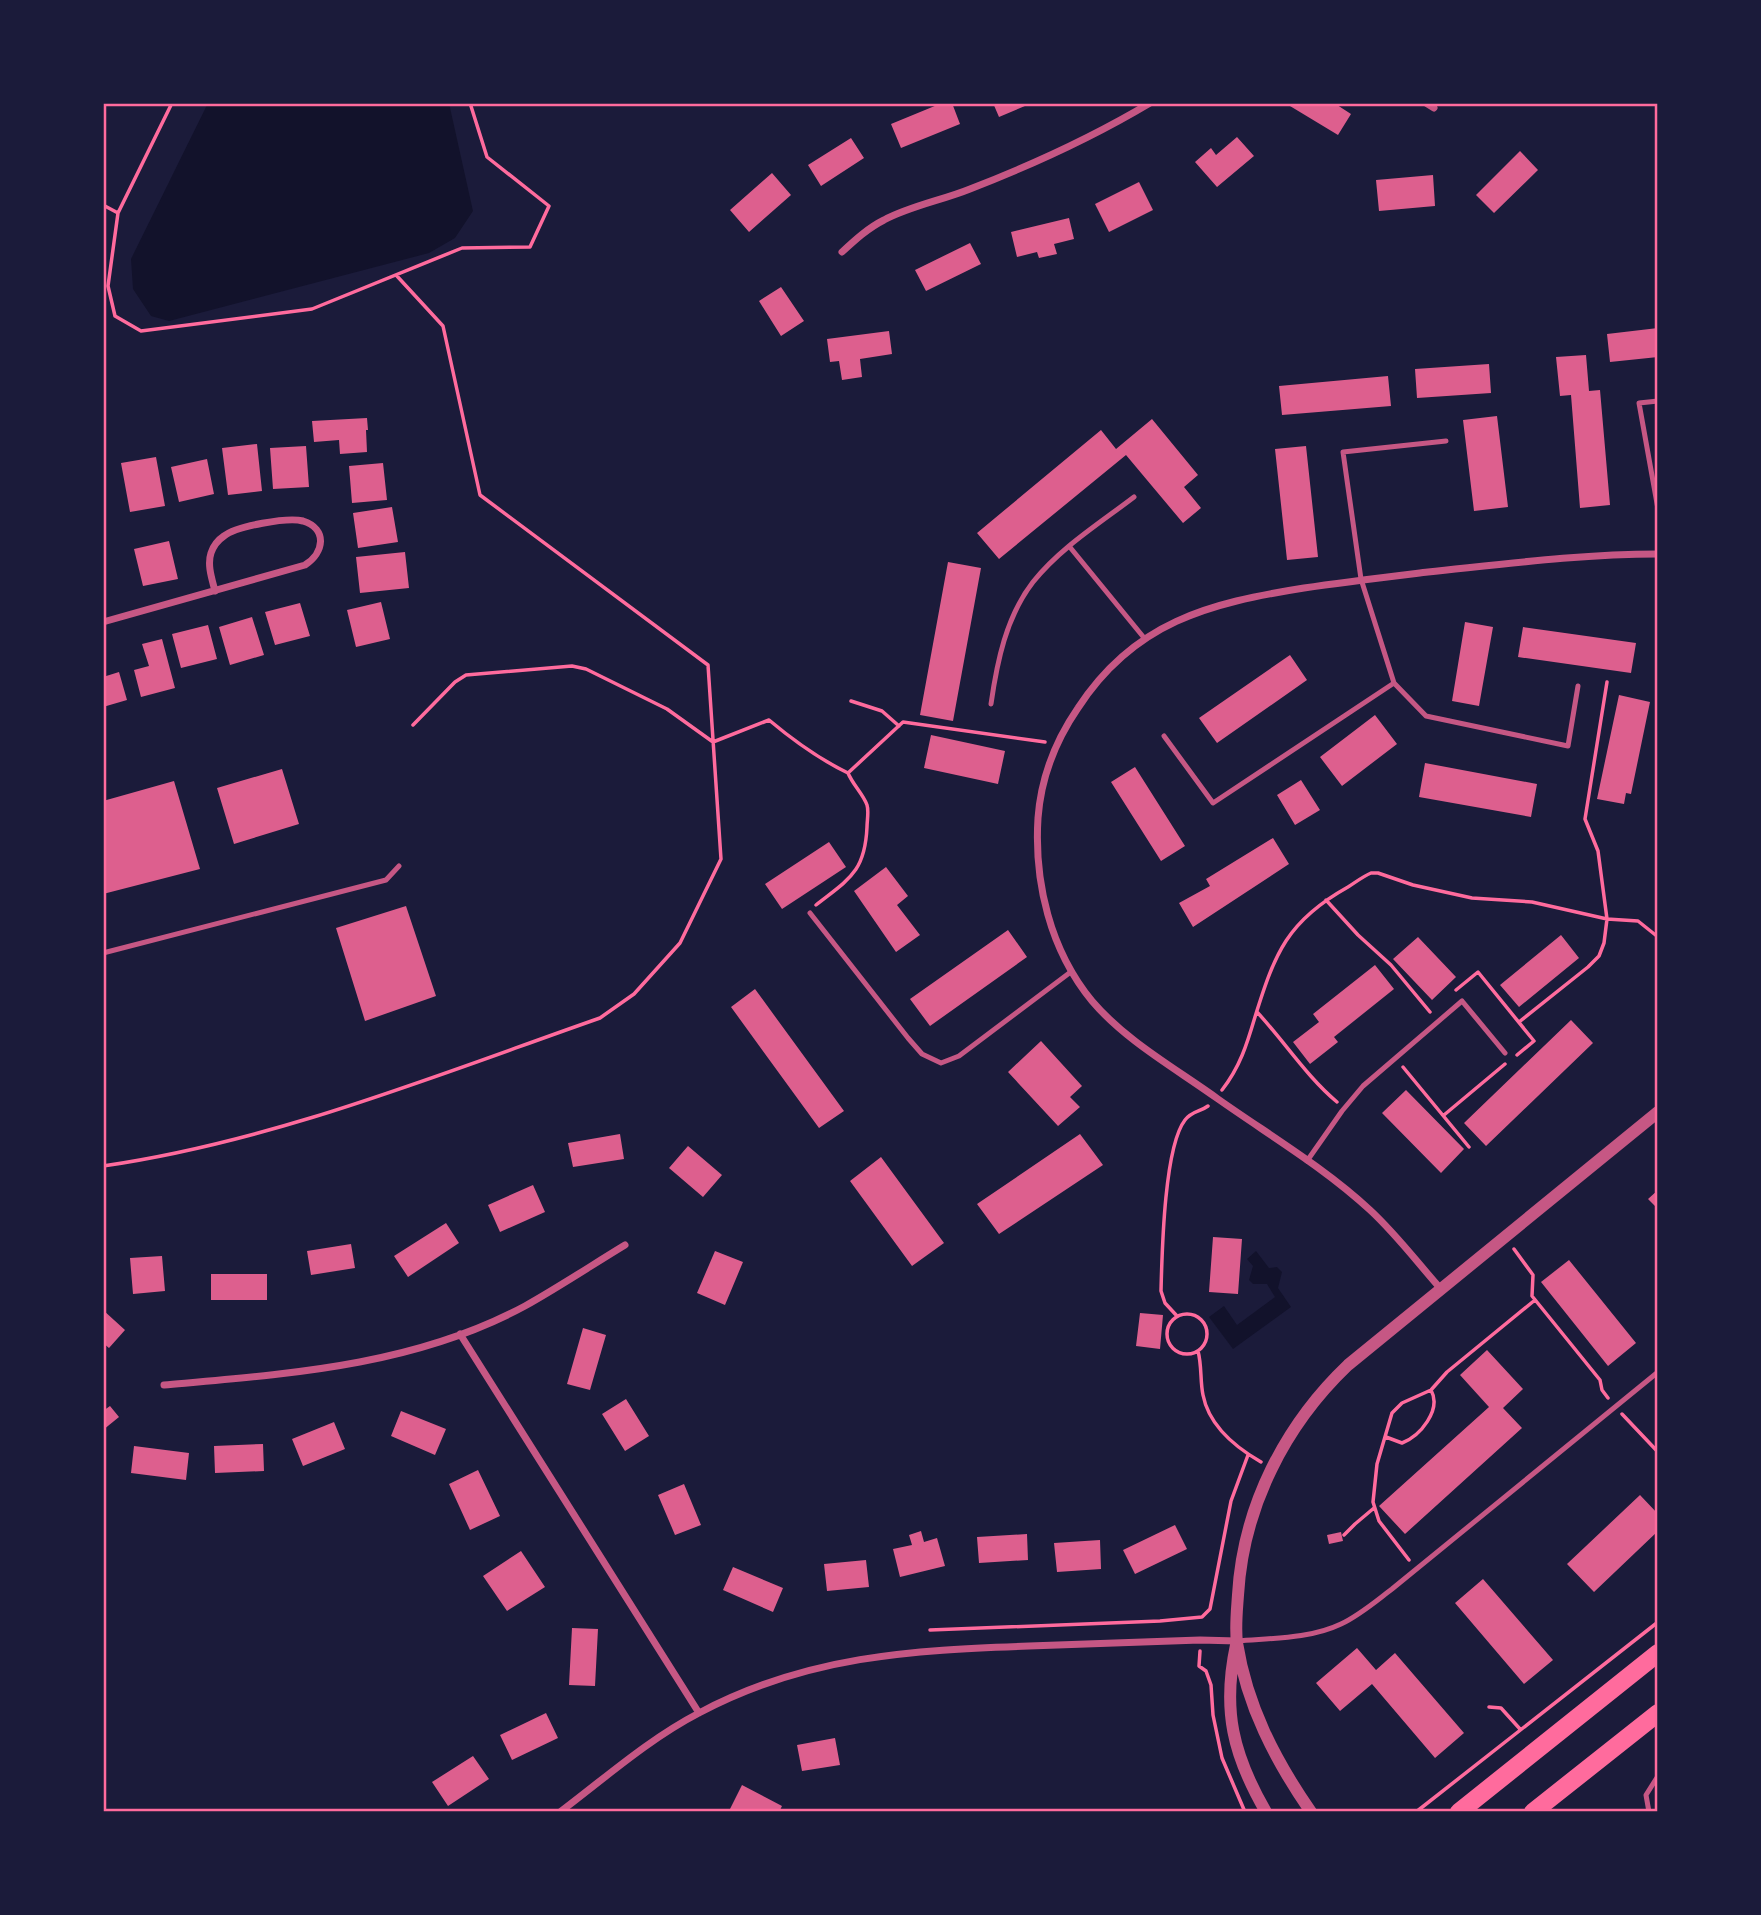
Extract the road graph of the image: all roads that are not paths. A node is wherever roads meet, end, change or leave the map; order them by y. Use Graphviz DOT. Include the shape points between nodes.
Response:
graph roads {
  1 [pos="1150,103"];
  2 [pos="1426,103"];
  3 [pos="1434,108"];
  4 [pos="842,252"];
  5 [pos="1658,401"];
  6 [pos="1446,440"];
  7 [pos="1133,497"];
  8 [pos="1658,509"];
  9 [pos="1069,546"];
  10 [pos="1658,554"];
  11 [pos="1361,579"];
  12 [pos="215,591"];
  13 [pos="103,622"];
  14 [pos="1145,639"];
  15 [pos="1394,683"];
  16 [pos="1578,686"];
  17 [pos="992,704"];
  18 [pos="1164,736"];
  19 [pos="399,866"];
  20 [pos="810,913"];
  21 [pos="103,953"];
  22 [pos="1072,971"];
  23 [pos="1505,1053"];
  24 [pos="1658,1112"];
  25 [pos="1307,1162"];
  26 [pos="625,1245"];
  27 [pos="1440,1288"];
  28 [pos="460,1334"];
  29 [pos="1658,1371"];
  30 [pos="164,1385"];
  31 [pos="1237,1641"];
  32 [pos="1658,1653"];
  33 [pos="699,1713"];
  34 [pos="1658,1713"];
  35 [pos="1658,1776"];
  36 [pos="560,1812"];
  37 [pos="1266,1812"];
  38 [pos="1311,1812"];
  39 [pos="1459,1812"];
  40 [pos="1533,1812"];
  41 [pos="1648,1812"];
  1 -- 4 [label="street" via="1033,163 887,218"];
  2 -- 3 [label="street"];
  5 -- 8 [label="lane" via="1639,403"];
  6 -- 11 [label="lane" via="1343,452"];
  7 -- 9 [label="lane"];
  9 -- 14 [label="lane"];
  9 -- 17 [label="lane" via="1033,582 1013,617 998,661"];
  10 -- 11 [label="street"];
  11 -- 14 [label="street" via="1222,603"];
  11 -- 15 [label="lane"];
  12 -- 12 [label="street" via="314,560 321,539 316,529 294,519 225,534 209,563"];
  12 -- 13 [label="street"];
  14 -- 22 [label="street" via="1110,667 1088,693 1069,721 1046,775 1039,808 1039,874 1045,908"];
  15 -- 16 [label="lane" via="1426,716 1568,746"];
  15 -- 18 [label="lane" via="1213,803"];
  19 -- 21 [label="lane" via="386,880"];
  20 -- 22 [label="lane" via="908,1038 922,1054 941,1063 959,1056"];
  22 -- 25 [label="street" via="1090,999 1134,1040"];
  23 -- 25 [label="lane" via="1462,1002 1363,1086"];
  24 -- 27 [label="street"];
  25 -- 27 [label="street" via="1371,1211"];
  26 -- 28 [label="street" via="524,1307"];
  27 -- 31 [label="street" via="1327,1386 1272,1468 1244,1548"];
  28 -- 30 [label="street" via="354,1364"];
  28 -- 33 [label="street"];
  29 -- 31 [label="lane" via="1364,1610 1334,1627 1306,1634"];
  31 -- 33 [label="street" via="996,1647 868,1656 776,1679"];
  31 -- 37 [label="street" via="1230,1676 1230,1719 1244,1769"];
  31 -- 38 [label="street" via="1258,1720"];
  32 -- 39 [label="main road"];
  33 -- 36 [label="street" via="638,1752"];
  34 -- 40 [label="main road"];
  35 -- 41 [label="lane" via="1646,1795"];
}
